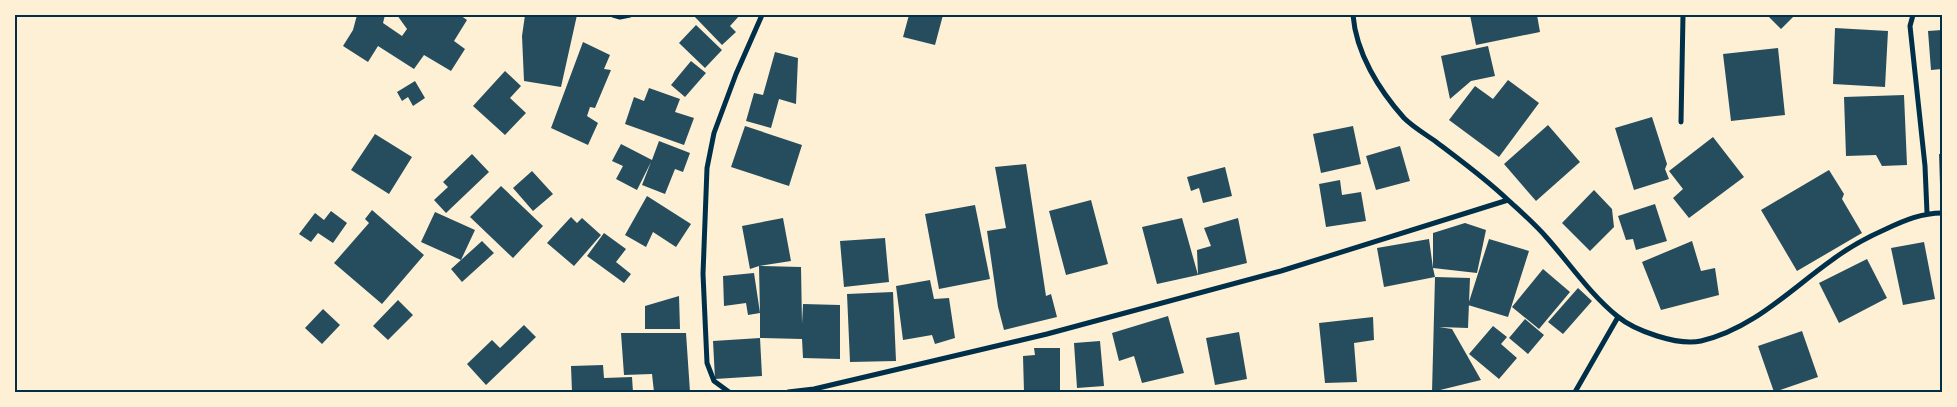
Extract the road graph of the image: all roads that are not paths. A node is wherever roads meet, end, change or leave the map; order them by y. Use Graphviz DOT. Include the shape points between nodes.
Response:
graph roads {
  1 [pos="612,15"];
  2 [pos="630,15"];
  3 [pos="762,15"];
  4 [pos="1353,15"];
  5 [pos="1683,15"];
  6 [pos="1913,15"];
  7 [pos="1681,122"];
  8 [pos="1508,200"];
  9 [pos="1927,213"];
  10 [pos="1942,213"];
  11 [pos="1618,317"];
  12 [pos="729,392"];
  13 [pos="788,392"];
  14 [pos="1574,392"];
  1 -- 2 [label="street"];
  3 -- 12 [label="street" via="714,133 706,168 703,264 708,363 714,381"];
  4 -- 8 [label="street" via="1354,31 1369,68 1388,98 1406,119 1482,176"];
  5 -- 7 [label="street"];
  6 -- 9 [label="street" via="1910,26"];
  8 -- 11 [label="street"];
  8 -- 13 [label="street" via="1281,271 1056,332 814,389"];
  9 -- 10 [label="street"];
  9 -- 11 [label="street" via="1866,238 1757,317 1708,339 1685,342 1668,339 1652,335"];
  11 -- 14 [label="street"];
}
